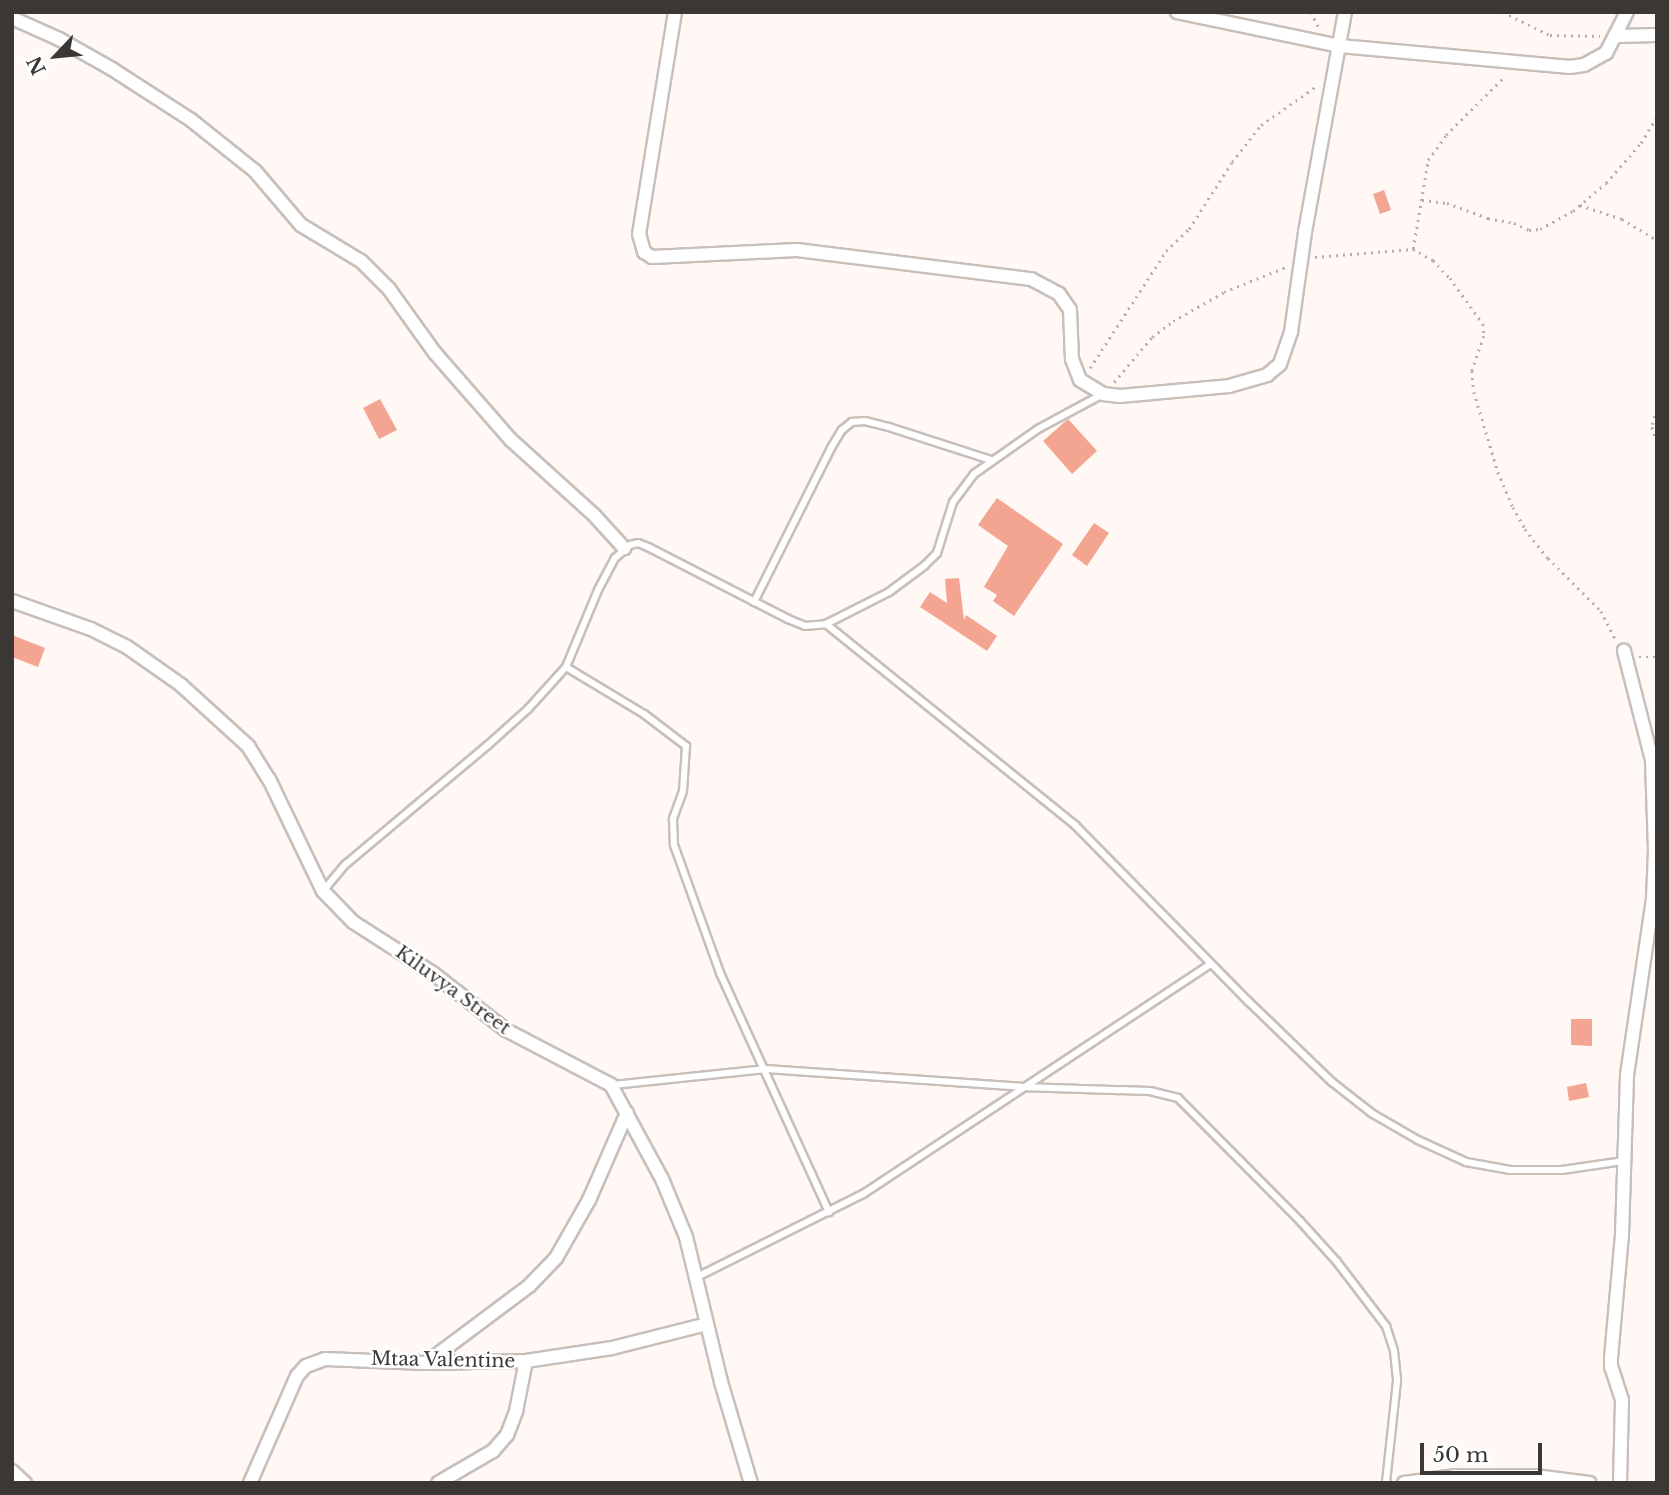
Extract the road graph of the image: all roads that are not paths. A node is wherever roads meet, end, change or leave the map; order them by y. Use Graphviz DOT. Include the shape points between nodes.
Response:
graph roads {
  1 [pos="675,12"];
  2 [pos="1177,12"];
  3 [pos="1345,12"];
  4 [pos="1627,12"];
  5 [pos="12,18"];
  6 [pos="1657,35"];
  7 [pos="1617,36"];
  8 [pos="1340,46"];
  9 [pos="1103,394"];
  10 [pos="992,460"];
  11 [pos="624,548"];
  12 [pos="12,601"];
  13 [pos="754,602"];
  14 [pos="826,624"];
  15 [pos="1624,651"];
  16 [pos="566,667"];
  17 [pos="323,891"];
  18 [pos="1211,964"];
  19 [pos="766,1069"];
  20 [pos="611,1085"];
  21 [pos="1021,1087"];
  22 [pos="627,1114"];
  23 [pos="1625,1161"];
  24 [pos="828,1212"];
  25 [pos="697,1277"];
  26 [pos="707,1324"];
  27 [pos="526,1361"];
  28 [pos="425,1363"];
  29 [pos="12,1471"];
  30 [pos="1587,1482"];
  31 [pos="25,1483"];
  32 [pos="250,1483"];
  33 [pos="438,1483"];
  34 [pos="751,1483"];
  35 [pos="1386,1483"];
  36 [pos="1404,1483"];
  37 [pos="1620,1483"];
  1 -- 9 [label="street" via="639,234 645,252 652,257 797,250 1031,279 1059,294 1070,310 1072,359 1080,380"];
  2 -- 8 [label="street"];
  3 -- 8 [label="street"];
  4 -- 7 [label="street"];
  5 -- 11 [label="street" via="112,69 191,120 255,171 301,225 361,261 511,440"];
  6 -- 7 [label="street"];
  7 -- 8 [label="street" via="1606,53 1584,65"];
  8 -- 9 [label="street" via="1291,332 1280,364 1267,375 1229,386"];
  9 -- 10 [label="lane"];
  10 -- 13 [label="lane" via="889,427 852,422 831,448"];
  10 -- 14 [label="lane" via="961,488 937,553 925,566 889,592"];
  11 -- 13 [label="lane" via="638,543 648,547"];
  11 -- 16 [label="lane" via="598,590"];
  12 -- 17 [label="street, Kiluvya Street" via="127,646 224,722 248,746 269,779"];
  13 -- 14 [label="lane" via="805,626"];
  14 -- 18 [label="lane" via="1076,825"];
  15 -- 23 [label="street" via="1652,760 1655,851 1653,899 1628,1075"];
  16 -- 17 [label="lane" via="488,746 346,864"];
  16 -- 19 [label="lane" via="644,714 686,746 683,791 673,820 674,845 720,973"];
  17 -- 20 [label="street, Kiluvya Street" via="353,922 434,974 506,1030"];
  18 -- 21 [label="lane"];
  18 -- 23 [label="lane" via="1332,1082 1373,1114 1418,1140 1466,1162 1510,1170 1562,1170"];
  19 -- 20 [label="lane"];
  19 -- 21 [label="lane"];
  19 -- 24 [label="lane"];
  20 -- 22 [label="street"];
  21 -- 24 [label="lane"];
  21 -- 35 [label="lane" via="1115,1088 1178,1098 1300,1221 1386,1326 1397,1381"];
  22 -- 25 [label="street" via="662,1179"];
  22 -- 28 [label="street" via="589,1200 556,1258 529,1286"];
  23 -- 37 [label="street" via="1611,1367 1622,1400"];
  24 -- 25 [label="lane"];
  25 -- 26 [label="street"];
  26 -- 27 [label="street, Mtaa Valentine" via="612,1348"];
  26 -- 34 [label="street"];
  27 -- 28 [label="street, Mtaa Valentine"];
  27 -- 33 [label="street" via="507,1435 485,1457"];
  28 -- 32 [label="street, Mtaa Valentine" via="325,1359 306,1366 297,1376"];
  29 -- 31 [label="street"];
  30 -- 36 [label="street" via="1535,1476 1455,1476"];
}
